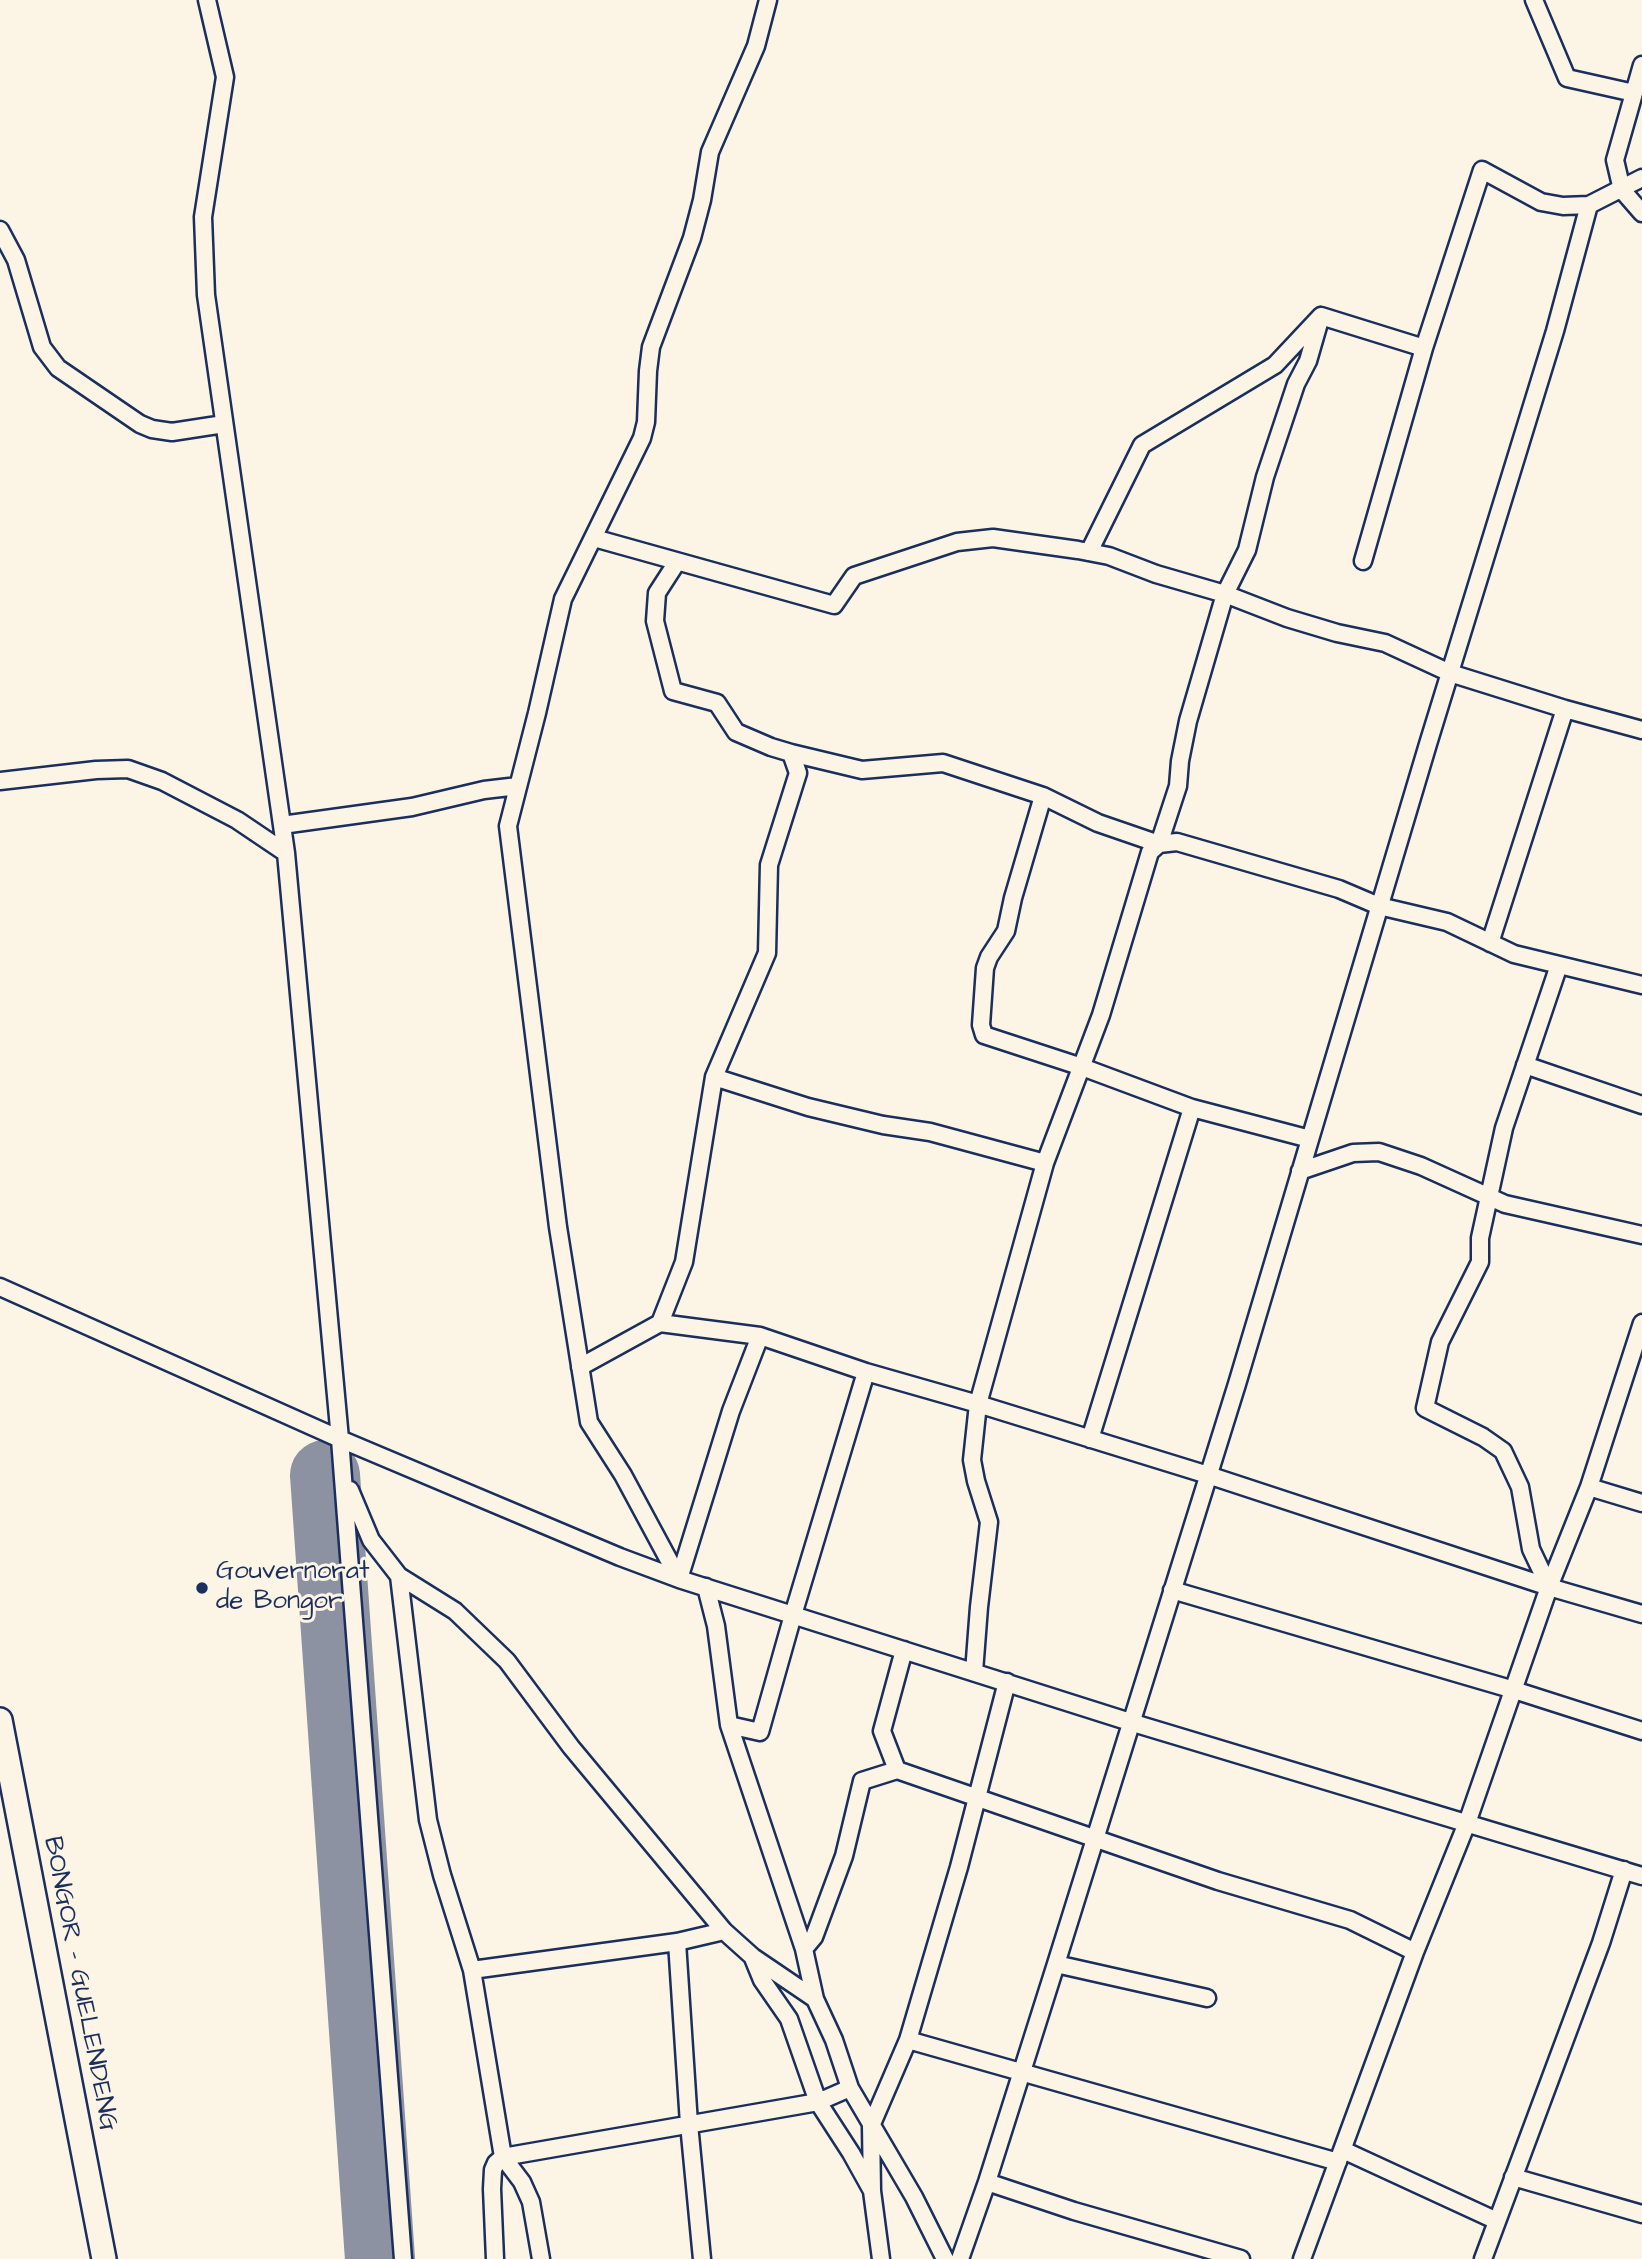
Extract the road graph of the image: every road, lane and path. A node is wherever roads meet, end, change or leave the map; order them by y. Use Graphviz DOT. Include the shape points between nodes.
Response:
graph roads {
  1 [pos="207,0"];
  2 [pos="768,0"];
  3 [pos="1534,0"];
  4 [pos="1642,65"];
  5 [pos="1634,93"];
  6 [pos="1642,178"];
  7 [pos="1622,190"];
  8 [pos="1589,205"];
  9 [pos="1642,213"];
  10 [pos="0,230"];
  11 [pos="1321,316"];
  12 [pos="1424,348"];
  13 [pos="225,424"];
  14 [pos="594,538"];
  15 [pos="1089,552"];
  16 [pos="1363,561"];
  17 [pos="677,562"];
  18 [pos="1225,594"];
  19 [pos="1450,673"];
  20 [pos="1565,709"];
  21 [pos="1642,730"];
  22 [pos="792,752"];
  23 [pos="0,781"];
  24 [pos="518,786"];
  25 [pos="1043,796"];
  26 [pos="282,825"];
  27 [pos="1158,844"];
  28 [pos="286,853"];
  29 [pos="1379,906"];
  30 [pos="1490,943"];
  31 [pos="1559,965"];
  32 [pos="1642,985"];
  33 [pos="1525,1065"];
  34 [pos="1082,1067"];
  35 [pos="714,1077"];
  36 [pos="1642,1105"];
  37 [pos="1192,1108"];
  38 [pos="1310,1139"];
  39 [pos="1045,1163"];
  40 [pos="1300,1171"];
  41 [pos="1488,1197"];
  42 [pos="1642,1236"];
  43 [pos="0,1287"];
  44 [pos="660,1323"];
  45 [pos="1642,1323"];
  46 [pos="760,1336"];
  47 [pos="580,1367"];
  48 [pos="866,1372"];
  49 [pos="978,1404"];
  50 [pos="340,1439"];
  51 [pos="1090,1439"];
  52 [pos="1209,1475"];
  53 [pos="1589,1487"];
  54 [pos="1642,1503"];
  55 [pos="399,1576"];
  56 [pos="679,1579"];
  57 [pos="706,1587"];
  58 [pos="1549,1587"];
  59 [pos="1172,1590"];
  60 [pos="1642,1614"];
  61 [pos="793,1615"];
  62 [pos="904,1650"];
  63 [pos="974,1672"];
  64 [pos="1007,1682"];
  65 [pos="1514,1690"];
  66 [pos="0,1720"];
  67 [pos="1130,1721"];
  68 [pos="729,1725"];
  69 [pos="1642,1731"];
  70 [pos="897,1770"];
  71 [pos="976,1799"];
  72 [pos="1467,1823"];
  73 [pos="1096,1838"];
  74 [pos="1624,1870"];
  75 [pos="1642,1876"];
  76 [pos="724,1931"];
  77 [pos="677,1942"];
  78 [pos="804,1949"];
  79 [pos="1415,1952"];
  80 [pos="753,1957"];
  81 [pos="1056,1964"];
  82 [pos="472,1970"];
  83 [pos="1207,1998"];
  84 [pos="815,1999"];
  85 [pos="908,2040"];
  86 [pos="1022,2073"];
  87 [pos="850,2088"];
  88 [pos="818,2102"];
  89 [pos="690,2124"];
  90 [pos="871,2126"];
  91 [pos="1340,2156"];
  92 [pos="503,2157"];
  93 [pos="1513,2177"];
  94 [pos="987,2182"];
  95 [pos="872,2191"];
  96 [pos="1642,2214"];
  97 [pos="1497,2221"];
  98 [pos="104,2259"];
  99 [pos="403,2259"];
  100 [pos="495,2259"];
  101 [pos="541,2259"];
  102 [pos="702,2259"];
  103 [pos="881,2259"];
  104 [pos="945,2259"];
  105 [pos="960,2259"];
  106 [pos="1241,2259"];
  107 [pos="1302,2259"];
  108 [pos="1483,2259"];
  1 -- 13 [label="street" via="225,77 203,217 206,295"];
  2 -- 14 [label="street" via="756,46 710,152 692,238 651,347 642,438"];
  3 -- 5 [label="street" via="1567,78"];
  4 -- 5 [label="street"];
  5 -- 7 [label="street" via="1615,160"];
  6 -- 7 [label="street"];
  7 -- 8 [label="street"];
  7 -- 9 [label="street"];
  8 -- 12 [label="street" via="1541,202 1482,170"];
  8 -- 19 [label="street"];
  10 -- 13 [label="street" via="16,260 42,347 58,368 152,429 172,432"];
  11 -- 12 [label="street"];
  11 -- 15 [label="street" via="1275,365 1142,445"];
  11 -- 18 [label="street" via="1265,477 1247,550"];
  12 -- 16 [label="street"];
  13 -- 26 [label="street"];
  14 -- 17 [label="street"];
  14 -- 24 [label="street" via="563,598"];
  15 -- 17 [label="street" via="993,538 957,542 854,576 834,605"];
  15 -- 18 [label="street"];
  17 -- 22 [label="street" via="657,593 655,621 673,691 718,703 736,732"];
  18 -- 19 [label="street" via="1287,618 1385,643"];
  18 -- 27 [label="street" via="1188,720 1178,786"];
  19 -- 20 [label="street"];
  19 -- 29 [label="street"];
  20 -- 21 [label="street"];
  20 -- 30 [label="street"];
  22 -- 25 [label="street" via="862,770 943,763"];
  22 -- 35 [label="street" via="797,773 769,865 767,953"];
  23 -- 28 [label="street" via="128,769 162,781 237,820"];
  24 -- 26 [label="street"];
  24 -- 47 [label="street" via="508,826"];
  25 -- 27 [label="street" via="1098,823"];
  25 -- 34 [label="street" via="1006,931 985,968 981,1025 984,1035"];
  26 -- 28 [label="street"];
  27 -- 29 [label="street" via="1177,842 1339,889"];
  27 -- 34 [label="street" via="1150,852"];
  28 -- 50 [label="street"];
  29 -- 30 [label="street" via="1447,922"];
  29 -- 38 [label="street"];
  30 -- 31 [label="street"];
  31 -- 32 [label="street"];
  31 -- 33 [label="street"];
  33 -- 36 [label="street"];
  33 -- 41 [label="street"];
  34 -- 37 [label="street"];
  34 -- 39 [label="street"];
  35 -- 39 [label="street" via="808,1107 930,1132"];
  35 -- 44 [label="street" via="684,1262"];
  37 -- 38 [label="street"];
  37 -- 51 [label="street"];
  38 -- 40 [label="street"];
  39 -- 49 [label="street"];
  40 -- 41 [label="street" via="1353,1153 1379,1152"];
  40 -- 52 [label="street"];
  41 -- 42 [label="street"];
  41 -- 58 [label="street" via="1480,1262 1440,1342 1425,1408 1503,1451 1520,1487 1531,1549"];
  43 -- 50 [label="street"];
  44 -- 46 [label="street"];
  44 -- 47 [label="street"];
  45 -- 53 [label="street"];
  46 -- 48 [label="street"];
  46 -- 56 [label="street" via="730,1411"];
  47 -- 56 [label="street" via="589,1422"];
  48 -- 49 [label="street"];
  48 -- 61 [label="street"];
  49 -- 51 [label="street"];
  49 -- 63 [label="street" via="972,1460 989,1522"];
  50 -- 55 [label="street" via="352,1498 371,1540"];
  50 -- 56 [label="street"];
  50 -- 99 [label="street"];
  51 -- 52 [label="street"];
  52 -- 58 [label="street"];
  52 -- 59 [label="street"];
  53 -- 54 [label="street"];
  53 -- 58 [label="street"];
  55 -- 76 [label="street" via="456,1611 507,1661 571,1748"];
  55 -- 82 [label="street" via="428,1820"];
  56 -- 57 [label="street"];
  57 -- 61 [label="street"];
  57 -- 68 [label="street"];
  58 -- 60 [label="street"];
  58 -- 65 [label="street"];
  59 -- 65 [label="street"];
  59 -- 67 [label="street"];
  61 -- 62 [label="street"];
  61 -- 68 [label="street" via="760,1732"];
  62 -- 63 [label="street"];
  62 -- 70 [label="street" via="882,1731"];
  63 -- 64 [label="street"];
  64 -- 67 [label="street"];
  64 -- 71 [label="street"];
  65 -- 69 [label="street"];
  65 -- 72 [label="street"];
  66 -- 98 [label="highway, BONGOR - GUELENDENG"];
  67 -- 72 [label="street"];
  67 -- 73 [label="street"];
  68 -- 78 [label="street"];
  70 -- 71 [label="street"];
  70 -- 78 [label="street" via="862,1782 844,1856 814,1937"];
  71 -- 73 [label="street"];
  71 -- 85 [label="street"];
  72 -- 74 [label="street"];
  72 -- 79 [label="street"];
  73 -- 79 [label="street" via="1350,1920"];
  73 -- 81 [label="street"];
  74 -- 75 [label="street"];
  74 -- 93 [label="street"];
  76 -- 77 [label="street"];
  76 -- 80 [label="street"];
  77 -- 82 [label="street"];
  77 -- 89 [label="street"];
  78 -- 84 [label="street"];
  79 -- 91 [label="street"];
  80 -- 84 [label="street"];
  80 -- 88 [label="street" via="762,1980 789,2019"];
  81 -- 83 [label="street"];
  81 -- 86 [label="street"];
  82 -- 92 [label="street"];
  84 -- 87 [label="street"];
  85 -- 86 [label="street"];
  85 -- 90 [label="street"];
  86 -- 91 [label="street"];
  86 -- 94 [label="street"];
  87 -- 88 [label="street"];
  87 -- 90 [label="street"];
  88 -- 89 [label="street"];
  88 -- 95 [label="street"];
  89 -- 92 [label="street"];
  89 -- 102 [label="street"];
  90 -- 95 [label="street"];
  90 -- 104 [label="street"];
  91 -- 97 [label="street"];
  91 -- 107 [label="street"];
  92 -- 100 [label="street" via="493,2170"];
  92 -- 101 [label="street" via="531,2202"];
  93 -- 96 [label="street"];
  93 -- 97 [label="street"];
  94 -- 105 [label="street"];
  94 -- 106 [label="street"];
  95 -- 103 [label="street"];
  97 -- 108 [label="street"];
}
